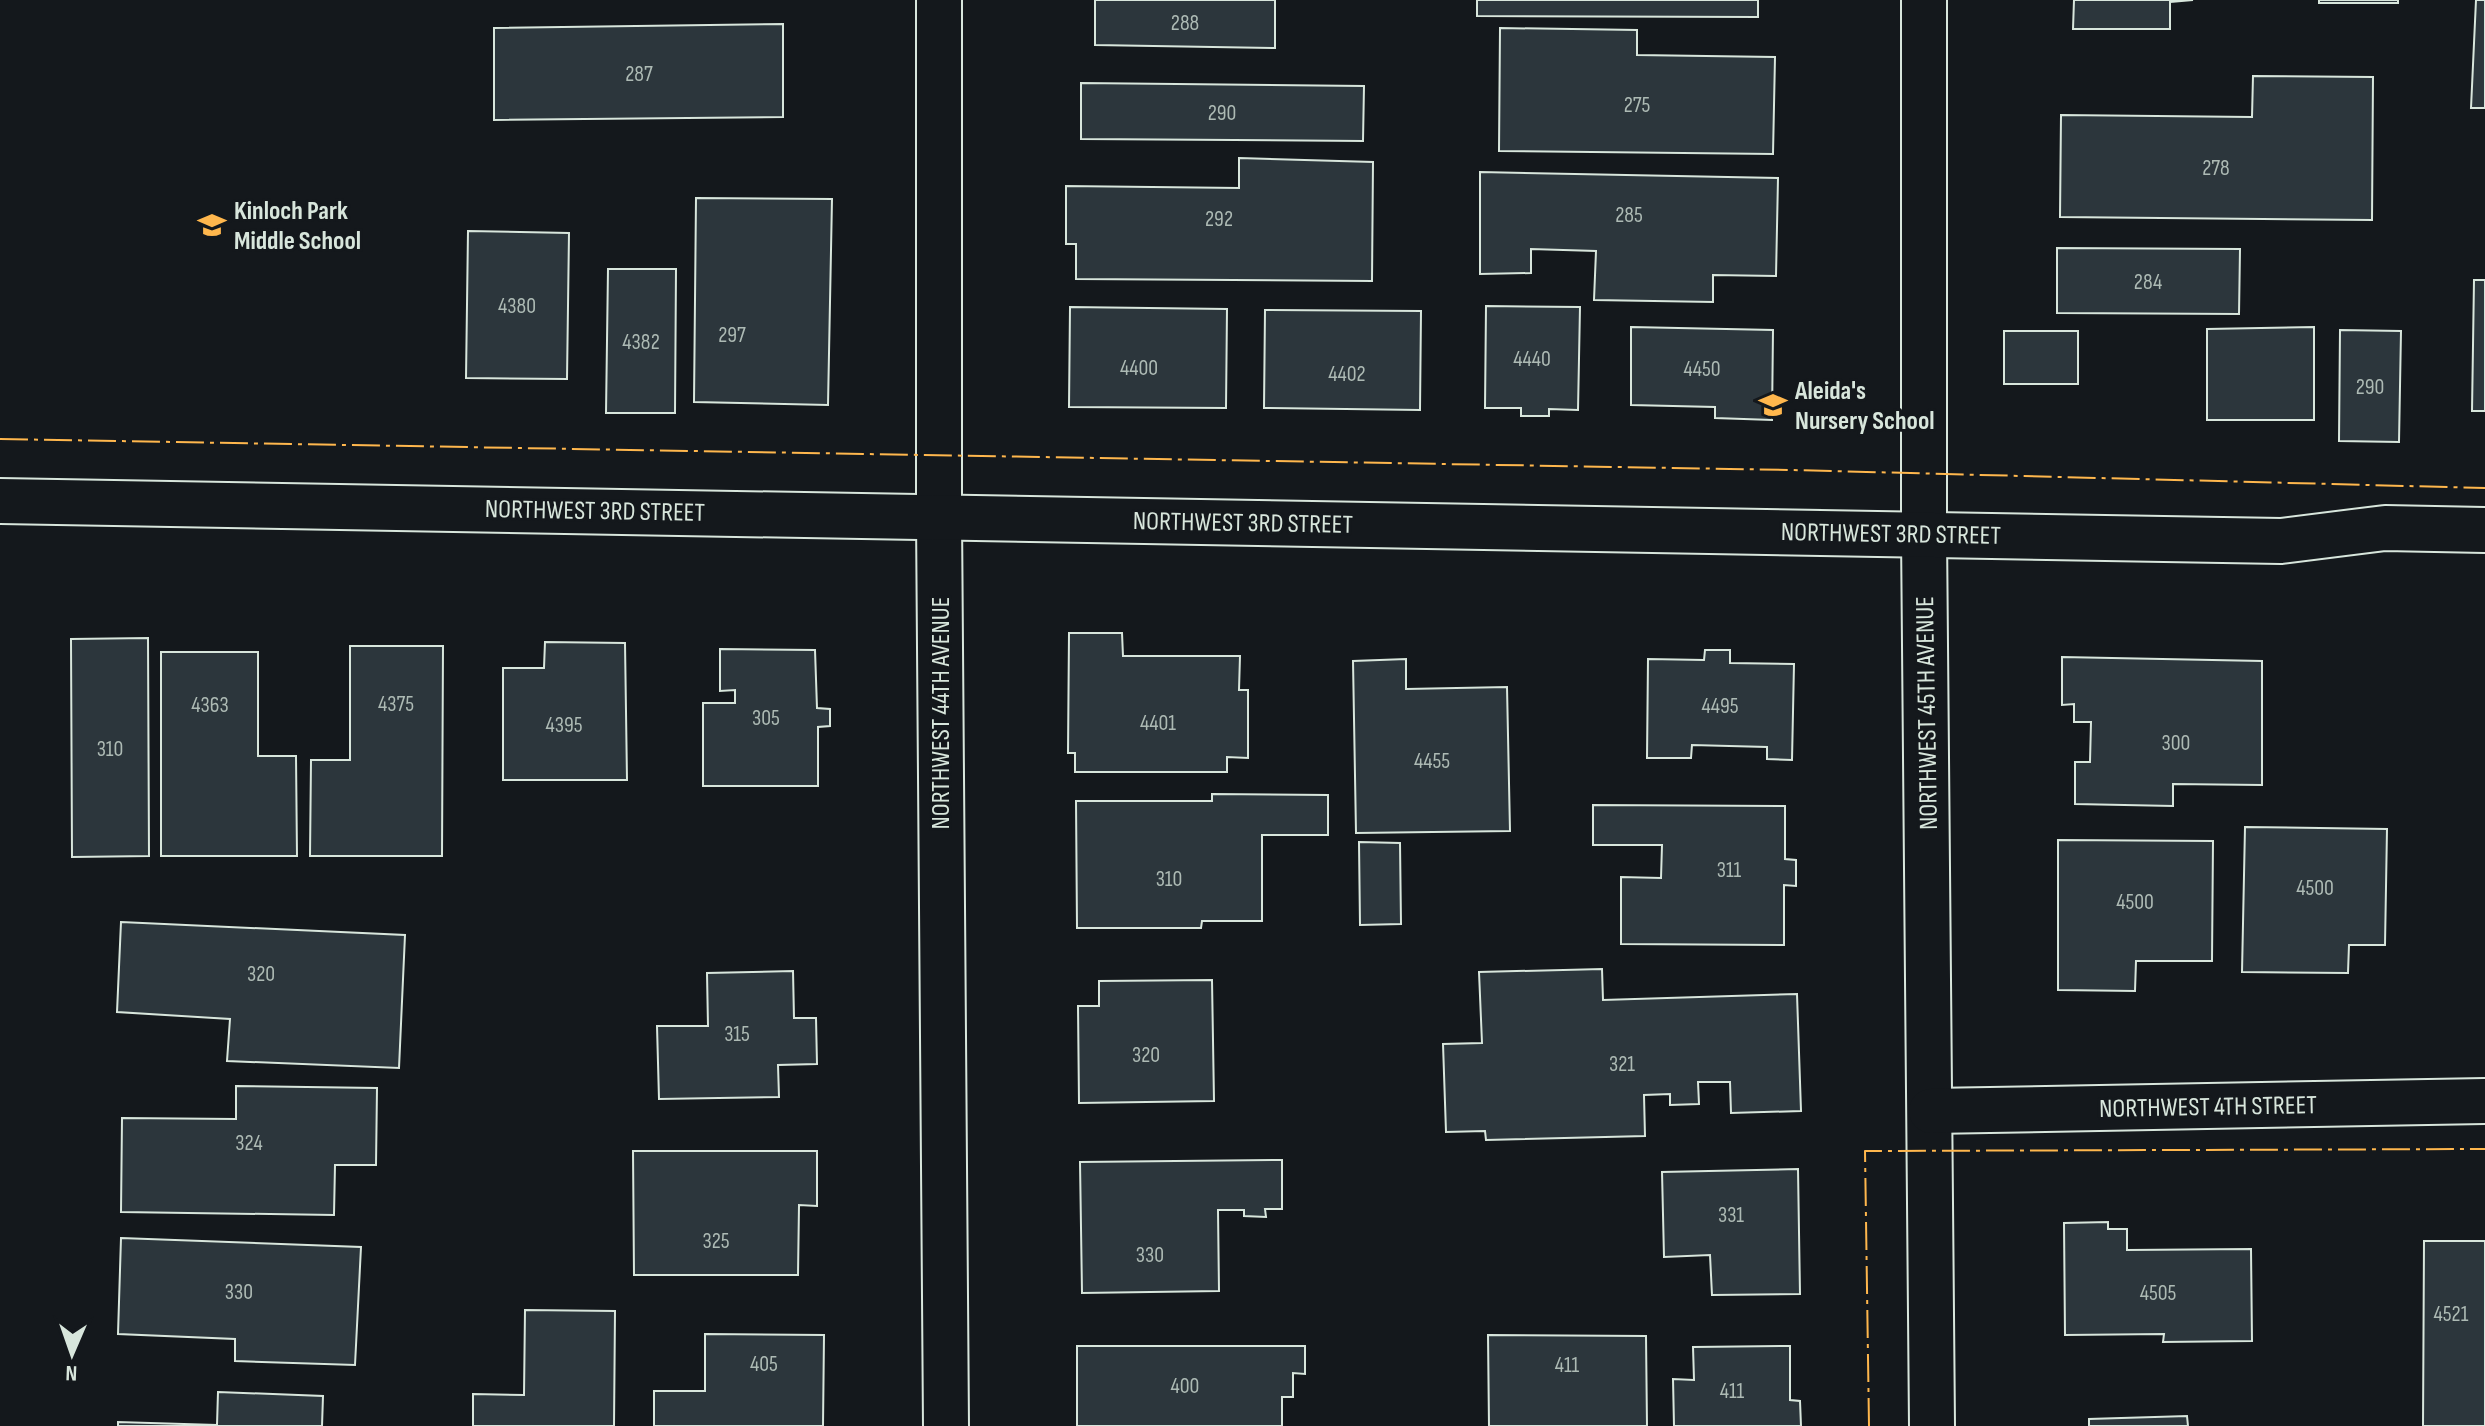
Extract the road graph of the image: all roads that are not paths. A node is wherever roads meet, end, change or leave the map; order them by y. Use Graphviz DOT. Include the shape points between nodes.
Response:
graph roads {
  1 [pos="939,0"];
  2 [pos="1924,0"];
  3 [pos="0,501"];
  4 [pos="939,517"];
  5 [pos="2485,530"];
  6 [pos="1924,534"];
  7 [pos="2485,1101"];
  8 [pos="1931,1111"];
  9 [pos="946,1426"];
  10 [pos="1932,1426"];
  1 -- 4 [label="street, NORTHWEST 44TH AVENUE"];
  2 -- 6 [label="street, NORTHWEST 45TH AVENUE"];
  3 -- 4 [label="street, NORTHWEST 3RD STREET"];
  4 -- 6 [label="street, NORTHWEST 3RD STREET"];
  4 -- 9 [label="street, NORTHWEST 44TH AVENUE"];
  5 -- 6 [label="street, NORTHWEST 3RD STREET" via="2385,528 2281,541"];
  6 -- 8 [label="street, NORTHWEST 45TH AVENUE"];
  7 -- 8 [label="street, NORTHWEST 4TH STREET"];
  8 -- 10 [label="street, NORTHWEST 45TH AVENUE"];
}
